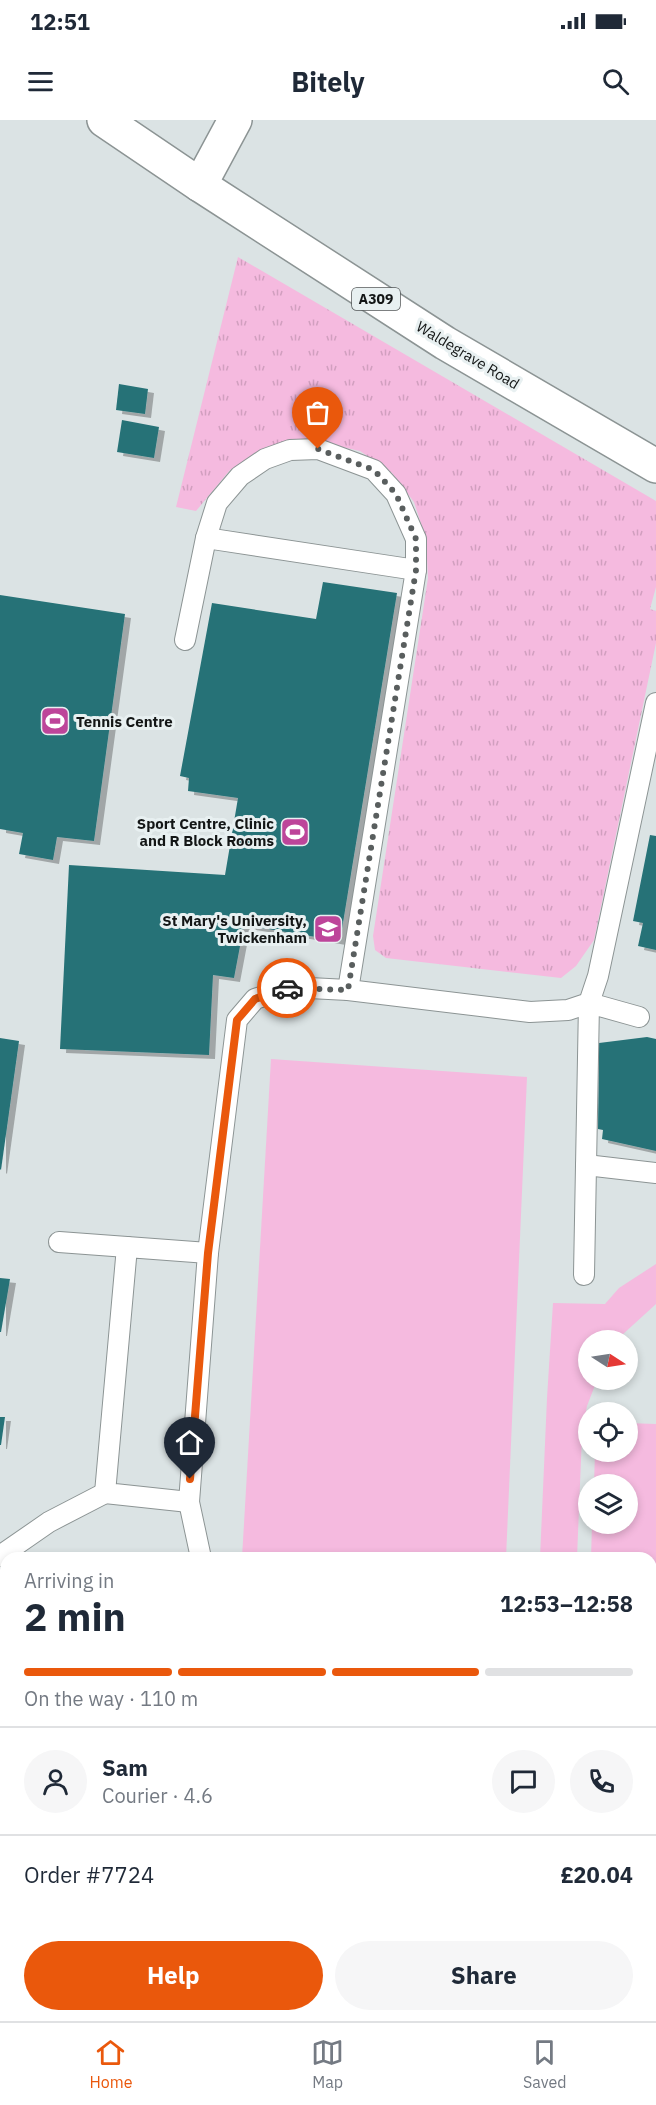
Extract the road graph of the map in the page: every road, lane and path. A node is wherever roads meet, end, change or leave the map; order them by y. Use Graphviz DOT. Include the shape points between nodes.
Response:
graph roads {
  1 [pos="104,120"];
  2 [pos="235,120"];
  3 [pos="200,185"];
  4 [pos="656,465"];
  5 [pos="206,538"];
  6 [pos="416,570"];
  7 [pos="185,640"];
  8 [pos="656,703"];
  9 [pos="348,990"];
  10 [pos="589,1003"];
  11 [pos="639,1017"];
  12 [pos="586,1165"];
  13 [pos="656,1173"];
  14 [pos="58,1242"];
  15 [pos="127,1247"];
  16 [pos="208,1253"];
  17 [pos="584,1275"];
  18 [pos="105,1493"];
  19 [pos="189,1502"];
  20 [pos="6,1552"];
  21 [pos="200,1552"];
  1 -- 3 [label="main road, Waldegrave Road / A309"];
  2 -- 3 [label="main road"];
  3 -- 4 [label="main road, Waldegrave Road / A309" via="445,343"];
  5 -- 6 [label="lane"];
  5 -- 6 [label="lane" via="217,503 240,476 265,459 290,450 318,449 374,470 396,494 416,539"];
  5 -- 7 [label="lane"];
  6 -- 9 [label="lane"];
  8 -- 10 [label="lane"];
  9 -- 10 [label="lane" via="530,1012 568,1010"];
  9 -- 16 [label="lane" via="290,987 255,999 237,1020"];
  10 -- 11 [label="lane"];
  10 -- 12 [label="lane"];
  12 -- 13 [label="lane"];
  12 -- 17 [label="lane"];
  14 -- 15 [label="lane"];
  15 -- 16 [label="lane"];
  15 -- 18 [label="lane"];
  16 -- 19 [label="lane"];
  18 -- 19 [label="lane"];
  18 -- 20 [label="lane" via="49,1522"];
  19 -- 21 [label="lane"];
}
